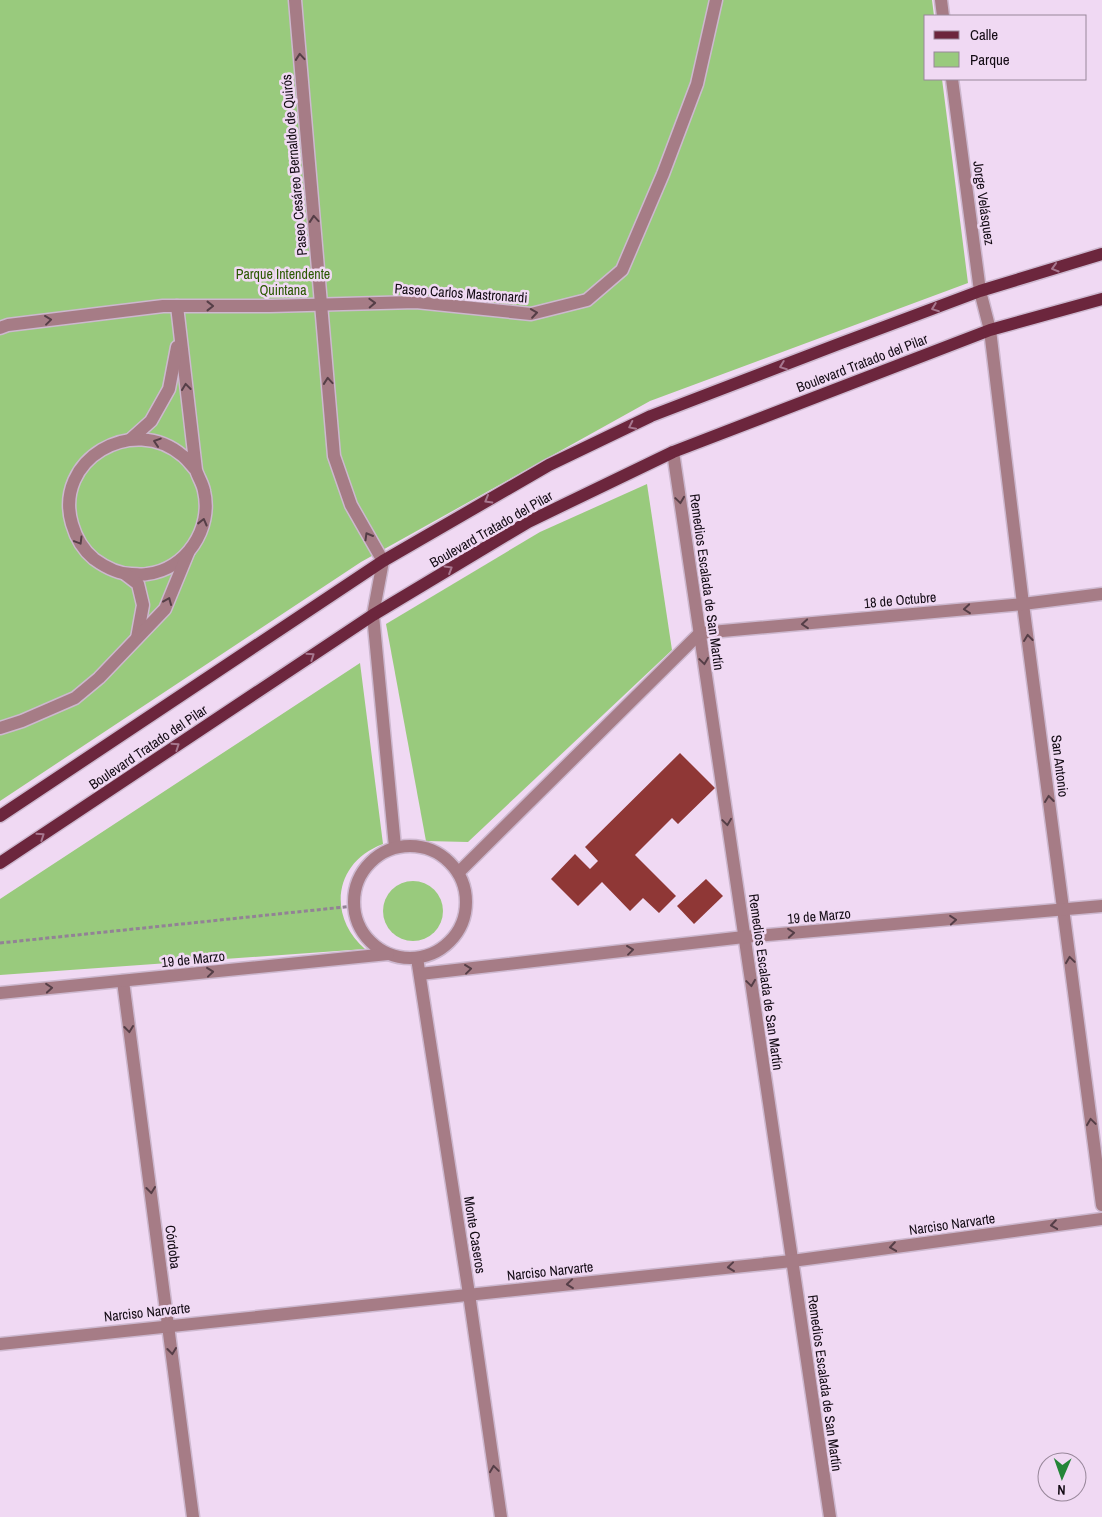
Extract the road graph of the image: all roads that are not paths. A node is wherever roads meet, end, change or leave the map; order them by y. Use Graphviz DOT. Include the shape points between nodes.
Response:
graph roads {
  1 [pos="295,0"];
  2 [pos="716,0"];
  3 [pos="941,0"];
  4 [pos="943,15"];
  5 [pos="952,80"];
  6 [pos="1102,254"];
  7 [pos="980,291"];
  8 [pos="1102,299"];
  9 [pos="322,304"];
  10 [pos="177,306"];
  11 [pos="0,328"];
  12 [pos="990,330"];
  13 [pos="180,334"];
  14 [pos="131,439"];
  15 [pos="673,452"];
  16 [pos="196,470"];
  17 [pos="188,553"];
  18 [pos="383,560"];
  19 [pos="125,574"];
  20 [pos="1102,594"];
  21 [pos="1024,604"];
  22 [pos="373,615"];
  23 [pos="700,633"];
  24 [pos="137,638"];
  25 [pos="0,728"];
  26 [pos="0,816"];
  27 [pos="395,847"];
  28 [pos="0,863"];
  29 [pos="459,872"];
  30 [pos="1102,906"];
  31 [pos="1063,910"];
  32 [pos="744,937"];
  33 [pos="388,954"];
  34 [pos="417,958"];
  35 [pos="420,974"];
  36 [pos="123,981"];
  37 [pos="0,992"];
  38 [pos="1102,1205"];
  39 [pos="1102,1219"];
  40 [pos="792,1261"];
  41 [pos="469,1294"];
  42 [pos="168,1325"];
  43 [pos="0,1344"];
  44 [pos="193,1517"];
  45 [pos="500,1517"];
  46 [pos="830,1517"];
  9 -- 1 [label="street, Paseo Cesáreo Bernaldo de Quirós, one-way"];
  9 -- 2 [label="street, Paseo Carlos Mastronardi, one-way" via="416,302 531,314 587,300 622,270 656,192 697,84"];
  3 -- 4 [label="street"];
  5 -- 7 [label="street, Jorge Velásquez"];
  6 -- 7 [label="main road, Boulevard Tratado del Pilar, one-way"];
  7 -- 12 [label="street, Jorge Velásquez"];
  7 -- 18 [label="main road, Boulevard Tratado del Pilar, one-way" via="651,416 549,465"];
  8 -- 12 [label="main road, Boulevard Tratado del Pilar"];
  10 -- 9 [label="street, Paseo Carlos Mastronardi, one-way"];
  18 -- 9 [label="street, Paseo Cesáreo Bernaldo de Quirós, one-way" via="351,505 334,456"];
  11 -- 10 [label="street, Paseo Carlos Mastronardi, one-way"];
  10 -- 13 [label="street"];
  12 -- 15 [label="main road, Boulevard Tratado del Pilar"];
  12 -- 21 [label="street, San Antonio"];
  13 -- 14 [label="street" via="169,389 151,421"];
  16 -- 13 [label="street, one-way"];
  16 -- 14 [label="street, one-way" via="168,446 150,440"];
  14 -- 19 [label="street, one-way" via="110,444 92,456 78,473 70,493 69,515 75,535 87,553 105,566"];
  22 -- 15 [label="main road, Boulevard Tratado del Pilar, one-way" via="528,522"];
  15 -- 23 [label="street, Remedios Escalada de San Martín, one-way"];
  17 -- 16 [label="street, one-way" via="200,535 206,513 204,491"];
  17 -- 19 [label="street" via="170,567 148,574"];
  24 -- 17 [label="street, one-way" via="165,609"];
  18 -- 22 [label="street"];
  18 -- 26 [label="main road, Boulevard Tratado del Pilar"];
  19 -- 24 [label="street" via="138,584 143,605"];
  20 -- 21 [label="street, 18 de Octubre"];
  21 -- 23 [label="street, 18 de Octubre, one-way"];
  31 -- 21 [label="street, San Antonio, one-way"];
  22 -- 27 [label="street"];
  28 -- 22 [label="main road, Boulevard Tratado del Pilar, one-way"];
  23 -- 29 [label="street"];
  23 -- 32 [label="street, Remedios Escalada de San Martín, one-way"];
  24 -- 25 [label="street" via="75,698"];
  27 -- 29 [label="street" via="428,848 445,857"];
  27 -- 33 [label="street" via="369,863 354,891 360,928 372,943"];
  29 -- 34 [label="street" via="466,890 467,908 461,927 450,942 435,953"];
  30 -- 31 [label="street, 19 de Marzo"];
  32 -- 31 [label="street, 19 de Marzo, one-way"];
  38 -- 31 [label="street, San Antonio, one-way"];
  35 -- 32 [label="street, 19 de Marzo, one-way"];
  32 -- 40 [label="street, Remedios Escalada de San Martín, one-way"];
  33 -- 34 [label="street"];
  36 -- 33 [label="street, 19 de Marzo, one-way"];
  34 -- 35 [label="street, Monte Caseros"];
  35 -- 41 [label="street, Monte Caseros"];
  37 -- 36 [label="street, 19 de Marzo, one-way"];
  36 -- 42 [label="street, Córdoba, one-way"];
  39 -- 40 [label="street, Narciso Narvarte, one-way"];
  40 -- 41 [label="street, Narciso Narvarte, one-way"];
  40 -- 46 [label="street, Remedios Escalada de San Martín"];
  41 -- 42 [label="street, Narciso Narvarte"];
  45 -- 41 [label="street, Monte Caseros, one-way"];
  42 -- 43 [label="street, Narciso Narvarte"];
  42 -- 44 [label="street, Córdoba, one-way"];
}
